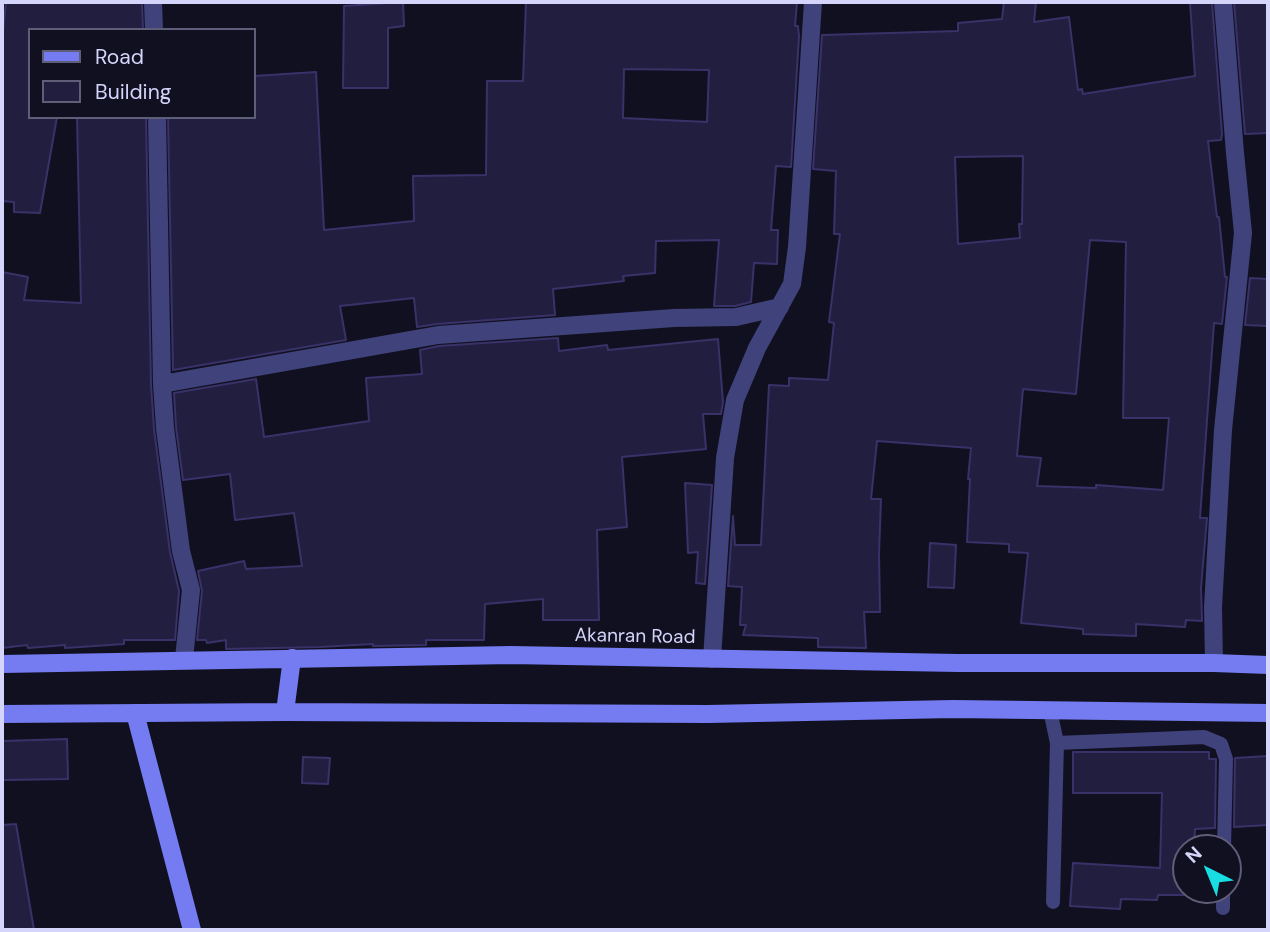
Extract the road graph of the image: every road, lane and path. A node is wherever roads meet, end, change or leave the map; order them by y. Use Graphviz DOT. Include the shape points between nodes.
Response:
graph roads {
  1 [pos="153,2"];
  2 [pos="813,2"];
  3 [pos="1223,2"];
  4 [pos="154,28"];
  5 [pos="157,119"];
  6 [pos="780,307"];
  7 [pos="162,384"];
  8 [pos="292,658"];
  9 [pos="184,659"];
  10 [pos="712,659"];
  11 [pos="1214,663"];
  12 [pos="2,664"];
  13 [pos="1268,665"];
  14 [pos="1050,710"];
  15 [pos="285,712"];
  16 [pos="1268,712"];
  17 [pos="135,713"];
  18 [pos="2,714"];
  19 [pos="1057,743"];
  20 [pos="1224,834"];
  21 [pos="1052,902"];
  22 [pos="1223,904"];
  23 [pos="1223,908"];
  24 [pos="192,930"];
  1 -- 4 [label="street"];
  2 -- 6 [label="street" via="797,247 792,284"];
  3 -- 11 [label="street" via="1244,233 1223,430"];
  5 -- 7 [label="street"];
  6 -- 7 [label="street" via="736,317 438,335"];
  6 -- 10 [label="street" via="735,400 725,458"];
  7 -- 9 [label="street" via="180,537 191,590"];
  8 -- 9 [label="main road, Akanran Road"];
  8 -- 10 [label="main road, Akanran Road" via="511,654"];
  8 -- 15 [label="main road"];
  9 -- 12 [label="main road, Akanran Road"];
  10 -- 11 [label="main road, Akanran Road"];
  11 -- 13 [label="main road, Akanran Road"];
  14 -- 15 [label="main road"];
  14 -- 16 [label="main road"];
  14 -- 19 [label="lane"];
  15 -- 17 [label="main road"];
  17 -- 18 [label="main road"];
  17 -- 24 [label="main road"];
  19 -- 20 [label="lane" via="1204,737 1221,744 1226,760"];
  19 -- 21 [label="lane"];
  22 -- 23 [label="lane"];
}
